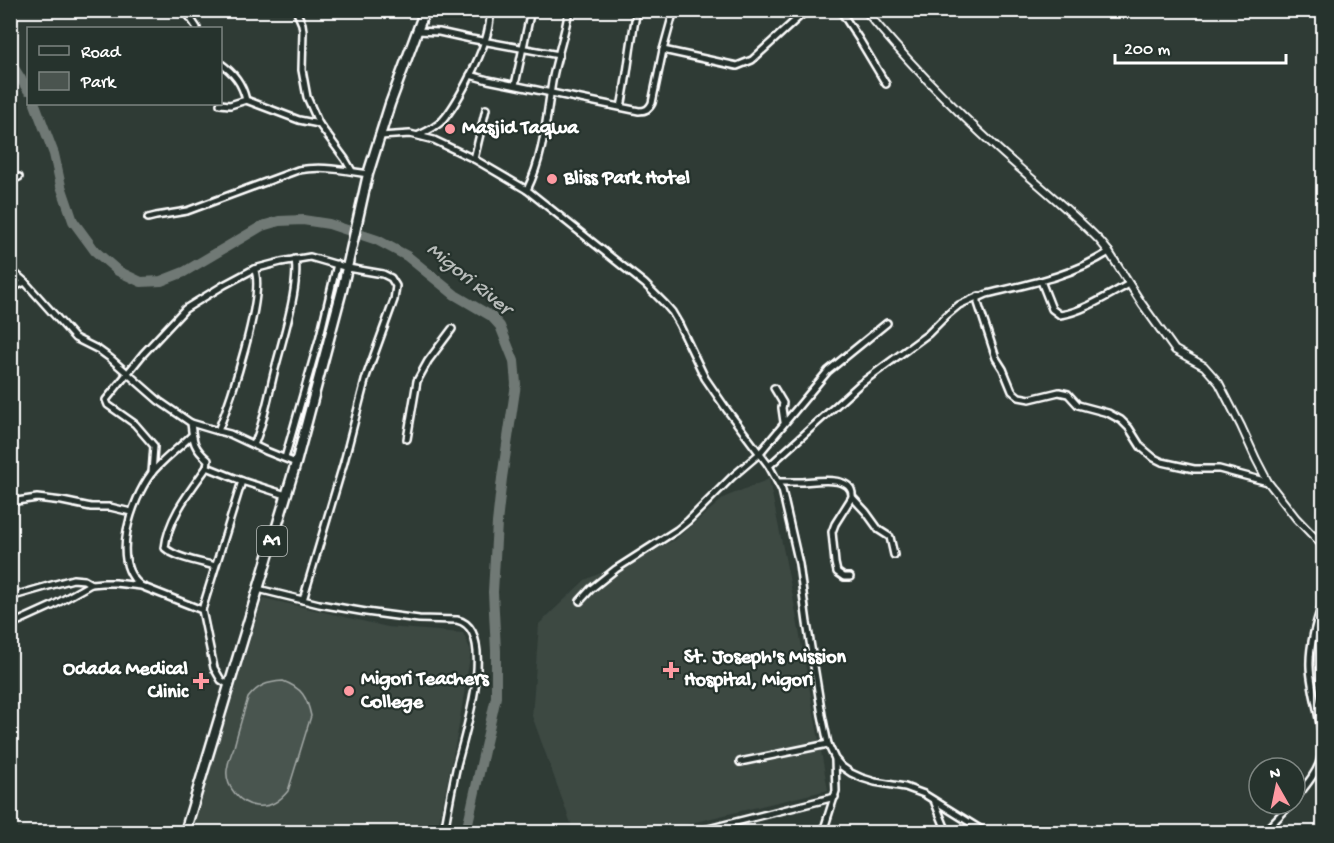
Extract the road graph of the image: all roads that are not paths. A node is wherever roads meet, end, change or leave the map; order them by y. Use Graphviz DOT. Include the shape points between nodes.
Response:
graph roads {
  1 [pos="185,10"];
  2 [pos="296,10"];
  3 [pos="425,10"];
  4 [pos="491,10"];
  5 [pos="531,10"];
  6 [pos="569,10"];
  7 [pos="637,10"];
  8 [pos="674,10"];
  9 [pos="792,10"];
  10 [pos="808,10"];
  11 [pos="840,10"];
  12 [pos="865,10"];
  13 [pos="799,17"];
  14 [pos="196,27"];
  15 [pos="417,31"];
  16 [pos="485,42"];
  17 [pos="523,48"];
  18 [pos="663,50"];
  19 [pos="559,55"];
  20 [pos="222,65"];
  21 [pos="470,75"];
  22 [pos="886,84"];
  23 [pos="515,85"];
  24 [pos="551,93"];
  25 [pos="246,100"];
  26 [pos="222,104"];
  27 [pos="621,107"];
  28 [pos="486,109"];
  29 [pos="319,124"];
  30 [pos="419,135"];
  31 [pos="380,136"];
  32 [pos="474,159"];
  33 [pos="352,171"];
  34 [pos="368,174"];
  35 [pos="19,177"];
  36 [pos="10,181"];
  37 [pos="527,190"];
  38 [pos="148,218"];
  39 [pos="1109,252"];
  40 [pos="295,259"];
  41 [pos="337,264"];
  42 [pos="10,268"];
  43 [pos="348,268"];
  44 [pos="254,269"];
  45 [pos="1041,281"];
  46 [pos="25,282"];
  47 [pos="1129,284"];
  48 [pos="10,289"];
  49 [pos="981,296"];
  50 [pos="887,323"];
  51 [pos="452,329"];
  52 [pos="128,373"];
  53 [pos="774,388"];
  54 [pos="783,403"];
  55 [pos="797,407"];
  56 [pos="784,422"];
  57 [pos="190,423"];
  58 [pos="218,430"];
  59 [pos="192,435"];
  60 [pos="407,439"];
  61 [pos="254,445"];
  62 [pos="759,454"];
  63 [pos="285,458"];
  64 [pos="296,463"];
  65 [pos="769,466"];
  66 [pos="207,467"];
  67 [pos="152,473"];
  68 [pos="242,481"];
  69 [pos="779,482"];
  70 [pos="1268,482"];
  71 [pos="286,495"];
  72 [pos="852,497"];
  73 [pos="10,502"];
  74 [pos="131,512"];
  75 [pos="1323,547"];
  76 [pos="894,555"];
  77 [pos="215,566"];
  78 [pos="850,577"];
  79 [pos="91,584"];
  80 [pos="141,586"];
  81 [pos="258,589"];
  82 [pos="10,597"];
  83 [pos="1323,598"];
  84 [pos="303,600"];
  85 [pos="580,601"];
  86 [pos="202,610"];
  87 [pos="10,625"];
  88 [pos="230,686"];
  89 [pos="828,744"];
  90 [pos="835,759"];
  91 [pos="740,762"];
  92 [pos="1307,783"];
  93 [pos="834,797"];
  94 [pos="935,801"];
  95 [pos="1279,816"];
  96 [pos="185,832"];
  97 [pos="444,832"];
  98 [pos="696,832"];
  99 [pos="823,832"];
  100 [pos="947,832"];
  101 [pos="985,832"];
  102 [pos="1264,832"];
  1 -- 14 [label="street"];
  2 -- 29 [label="street" via="303,31 304,88"];
  3 -- 15 [label="highway, A1"];
  4 -- 16 [label="street"];
  5 -- 17 [label="street"];
  6 -- 19 [label="street"];
  7 -- 27 [label="street"];
  8 -- 18 [label="street"];
  9 -- 13 [label="street"];
  10 -- 13 [label="street"];
  11 -- 22 [label="street"];
  12 -- 39 [label="street" via="970,123"];
  13 -- 18 [label="street" via="752,60 736,66"];
  15 -- 16 [label="street"];
  15 -- 31 [label="highway, A1"];
  16 -- 17 [label="street"];
  16 -- 21 [label="street"];
  17 -- 19 [label="street"];
  17 -- 23 [label="street"];
  18 -- 27 [label="street" via="650,107 642,111"];
  19 -- 24 [label="street"];
  20 -- 25 [label="street" via="240,82"];
  21 -- 23 [label="street"];
  21 -- 30 [label="street" via="443,120"];
  23 -- 24 [label="street"];
  24 -- 27 [label="street"];
  24 -- 37 [label="street" via="539,160"];
  25 -- 26 [label="street"];
  25 -- 29 [label="street"];
  28 -- 32 [label="street"];
  29 -- 33 [label="street"];
  30 -- 31 [label="street"];
  30 -- 32 [label="street"];
  31 -- 34 [label="highway, A1"];
  32 -- 37 [label="street"];
  33 -- 34 [label="street"];
  33 -- 38 [label="street" via="298,170 187,211"];
  34 -- 43 [label="highway, A1"];
  35 -- 36 [label="street"];
  37 -- 62 [label="street" via="665,304 705,378"];
  39 -- 45 [label="street" via="1080,268"];
  39 -- 47 [label="street"];
  40 -- 41 [label="street" via="315,257"];
  40 -- 44 [label="street"];
  40 -- 61 [label="street" via="285,333"];
  41 -- 43 [label="street"];
  41 -- 63 [label="street"];
  42 -- 46 [label="street"];
  43 -- 64 [label="highway, A1"];
  43 -- 84 [label="street" via="387,275 396,292 366,377"];
  44 -- 52 [label="street" via="185,309"];
  44 -- 58 [label="street" via="255,309"];
  45 -- 47 [label="street" via="1052,309 1060,315 1092,304"];
  45 -- 49 [label="street"];
  46 -- 48 [label="street"];
  46 -- 52 [label="street" via="75,338 99,350"];
  47 -- 70 [label="street" via="1175,350 1204,366 1219,383"];
  49 -- 65 [label="street" via="959,305 928,334 860,384"];
  49 -- 70 [label="street" via="978,303 996,358 1019,397 1068,394 1080,406 1121,420 1141,447 1162,462 1194,469 1219,469"];
  50 -- 55 [label="street" via="828,371"];
  51 -- 60 [label="street" via="417,381"];
  52 -- 57 [label="street"];
  52 -- 67 [label="street" via="106,402 135,424 154,446"];
  53 -- 54 [label="street"];
  54 -- 55 [label="street"];
  54 -- 56 [label="street"];
  55 -- 56 [label="street"];
  56 -- 62 [label="street"];
  57 -- 58 [label="street"];
  57 -- 59 [label="street"];
  58 -- 61 [label="street"];
  59 -- 66 [label="street" via="198,451 208,460"];
  59 -- 67 [label="street"];
  61 -- 63 [label="street"];
  62 -- 65 [label="street"];
  62 -- 85 [label="street" via="677,530 616,569"];
  63 -- 64 [label="street"];
  64 -- 71 [label="highway, A1"];
  65 -- 69 [label="street"];
  66 -- 68 [label="street"];
  66 -- 77 [label="street" via="177,512 165,548"];
  67 -- 74 [label="street"];
  68 -- 71 [label="street"];
  68 -- 77 [label="street"];
  69 -- 72 [label="street" via="832,480 847,486"];
  69 -- 89 [label="street" via="799,564"];
  70 -- 75 [label="street"];
  71 -- 81 [label="highway, A1"];
  72 -- 76 [label="street" via="890,537"];
  72 -- 78 [label="street" via="832,532 837,572 844,578"];
  73 -- 74 [label="street" via="36,498"];
  74 -- 80 [label="street" via="126,554 129,571"];
  77 -- 86 [label="street"];
  79 -- 80 [label="street"];
  79 -- 82 [label="street" via="73,579"];
  79 -- 87 [label="street"];
  80 -- 86 [label="street"];
  81 -- 84 [label="street"];
  81 -- 88 [label="highway, A1"];
  83 -- 92 [label="street" via="1310,652 1322,750"];
  84 -- 97 [label="street" via="406,618 463,621 471,629 477,652 471,712"];
  86 -- 88 [label="street" via="214,668"];
  88 -- 96 [label="highway, A1"];
  89 -- 90 [label="street"];
  89 -- 91 [label="street"];
  90 -- 93 [label="street"];
  90 -- 94 [label="street" via="862,778 914,790"];
  93 -- 98 [label="street"];
  93 -- 99 [label="street"];
  94 -- 100 [label="street"];
  94 -- 101 [label="street"];
  95 -- 102 [label="street"];
}
